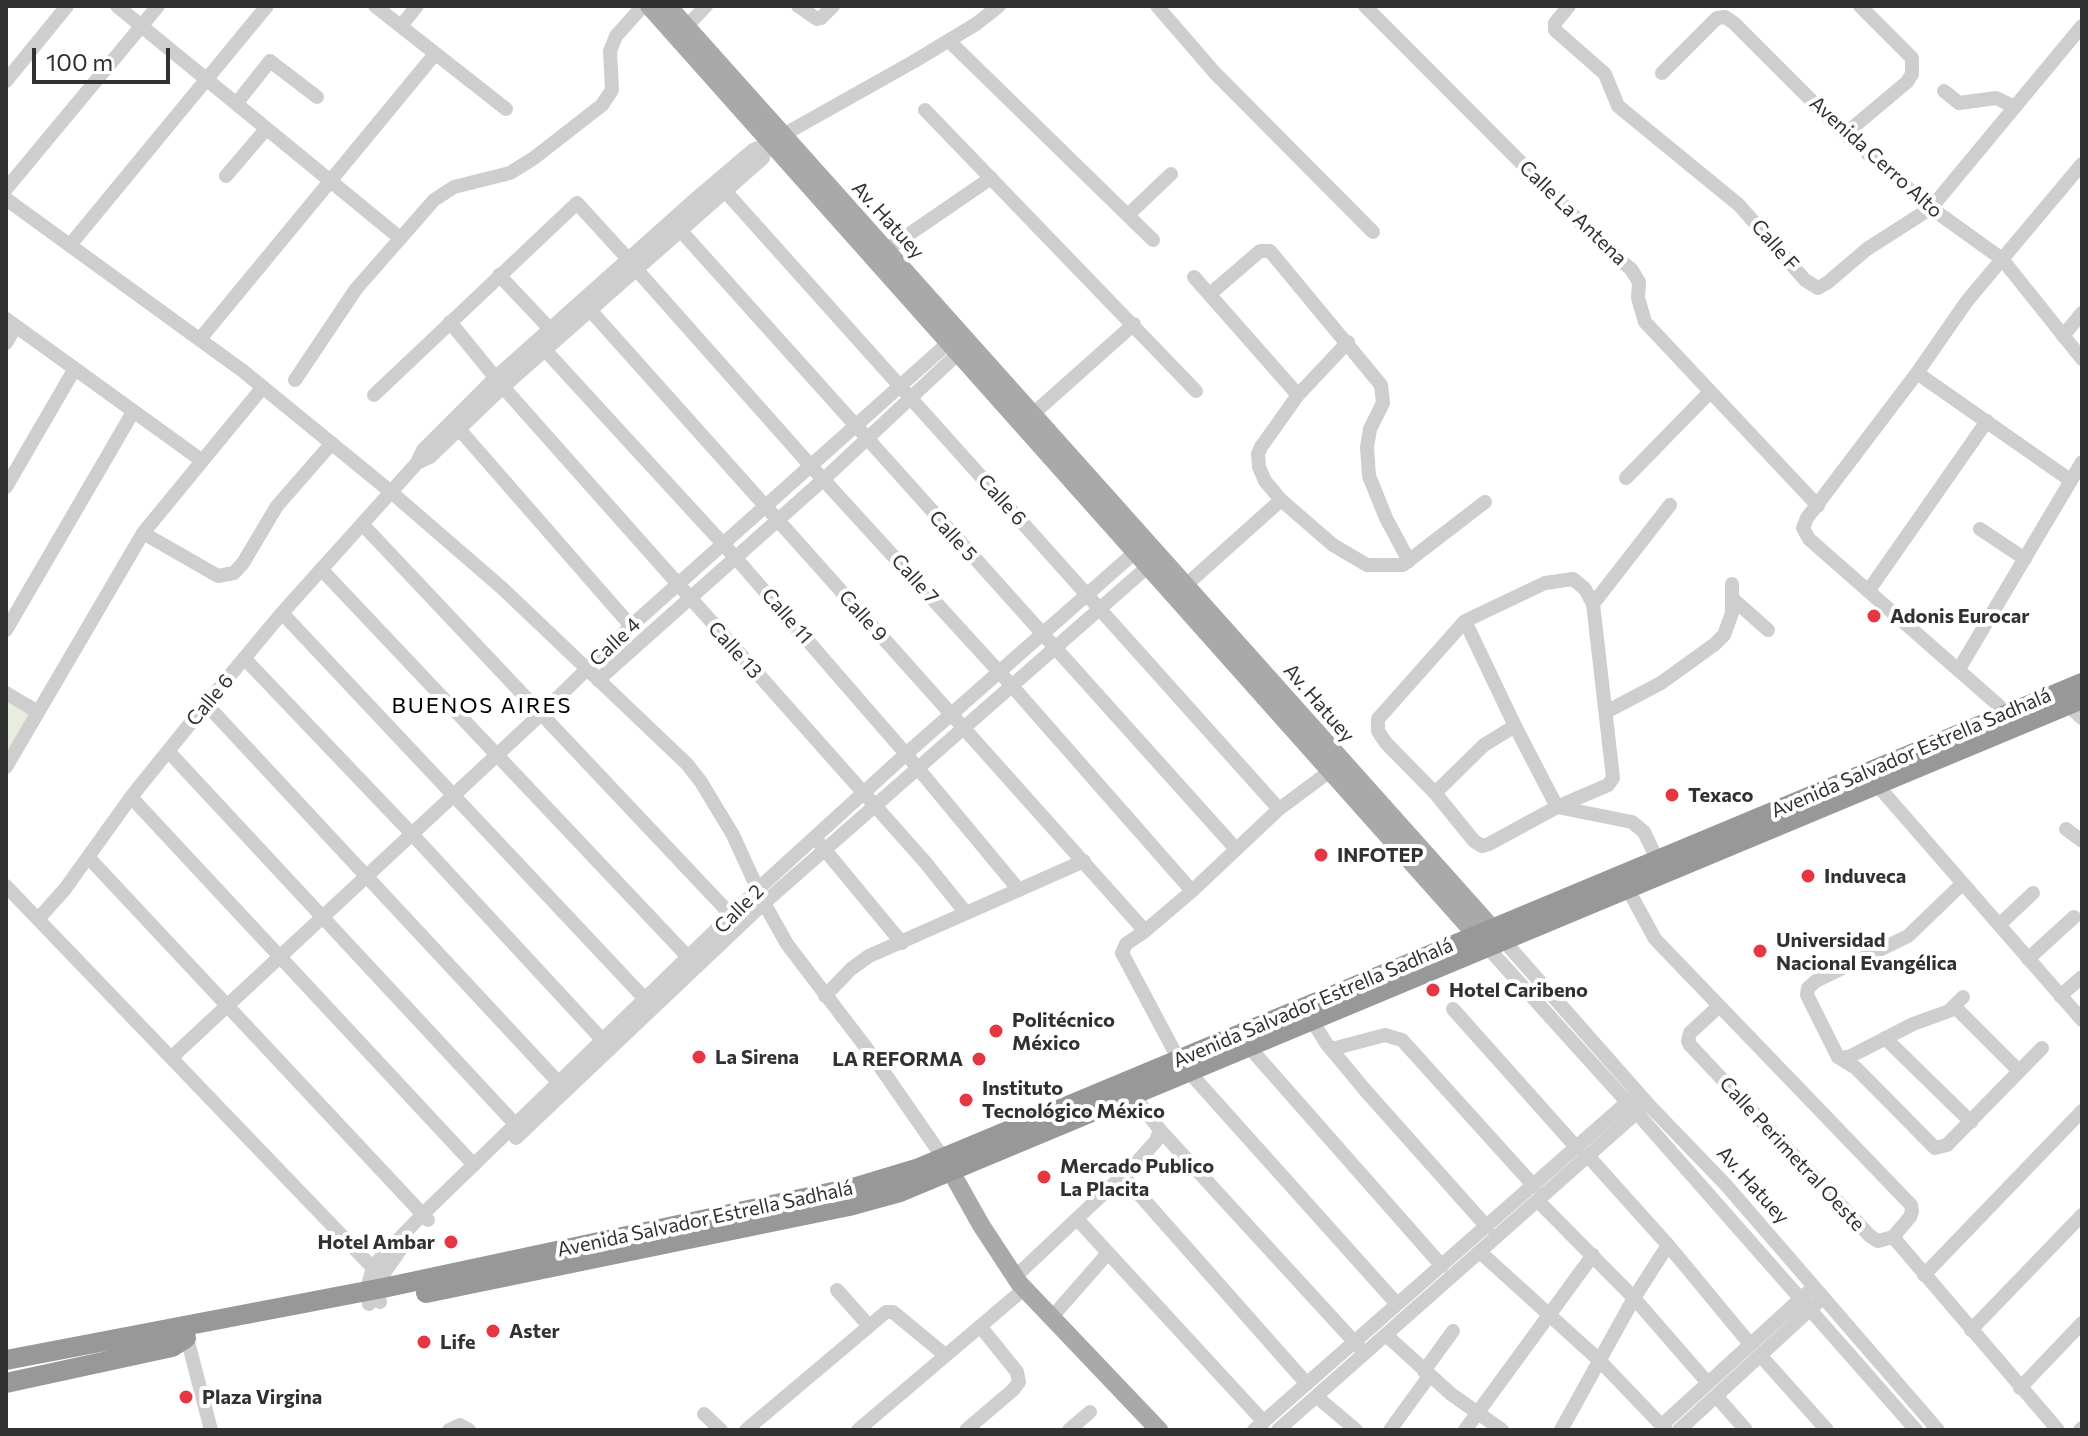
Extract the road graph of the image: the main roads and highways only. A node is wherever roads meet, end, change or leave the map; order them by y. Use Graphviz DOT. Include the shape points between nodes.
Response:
graph roads {
  1 [pos="646,6"];
  2 [pos="668,6"];
  3 [pos="773,142"];
  4 [pos="959,343"];
  5 [pos="1148,554"];
  6 [pos="2082,683"];
  7 [pos="2077,708"];
  8 [pos="2013,719"];
  9 [pos="1336,766"];
  10 [pos="1871,779"];
  11 [pos="1624,881"];
  12 [pos="1490,938"];
  13 [pos="1184,1066"];
  14 [pos="948,1166"];
  15 [pos="185,1331"];
  16 [pos="6,1360"];
  17 [pos="6,1374"];
  18 [pos="6,1383"];
  19 [pos="1159,1430"];
  1 -- 3 [label="main road, Av. Hatuey"];
  2 -- 3 [label="main road, Av. Hatuey"];
  3 -- 4 [label="main road, Av. Hatuey"];
  3 -- 4 [label="main road, Av. Hatuey" via="886,250"];
  4 -- 5 [label="main road, Av. Hatuey"];
  4 -- 5 [label="main road, Av. Hatuey" via="1034,413"];
  5 -- 9 [label="main road, Av. Hatuey"];
  5 -- 9 [label="main road, Av. Hatuey" via="1186,585"];
  6 -- 8 [label="highway, Avenida Salvador Estrella Sadhalá"];
  7 -- 8 [label="highway, Avenida Salvador Estrella Sadhalá"];
  8 -- 10 [label="highway, Avenida Salvador Estrella Sadhalá"];
  9 -- 12 [label="main road, Av. Hatuey"];
  10 -- 11 [label="highway, Avenida Salvador Estrella Sadhalá"];
  10 -- 11 [label="highway, Avenida Salvador Estrella Sadhalá" via="1657,859"];
  11 -- 12 [label="highway, Avenida Salvador Estrella Sadhalá"];
  12 -- 13 [label="highway, Avenida Salvador Estrella Sadhalá"];
  12 -- 13 [label="highway, Avenida Salvador Estrella Sadhalá" via="1313,1022"];
  13 -- 14 [label="highway, Avenida Salvador Estrella Sadhalá"];
  14 -- 15 [label="highway, Avenida Salvador Estrella Sadhalá" via="900,1192 849,1206"];
  14 -- 19 [label="main road" via="1020,1283"];
  15 -- 16 [label="highway, Avenida Salvador Estrella Sadhalá"];
  15 -- 17 [label="highway, Avenida Salvador Estrella Sadhalá"];
  15 -- 18 [label="highway" via="172,1347"];
}
